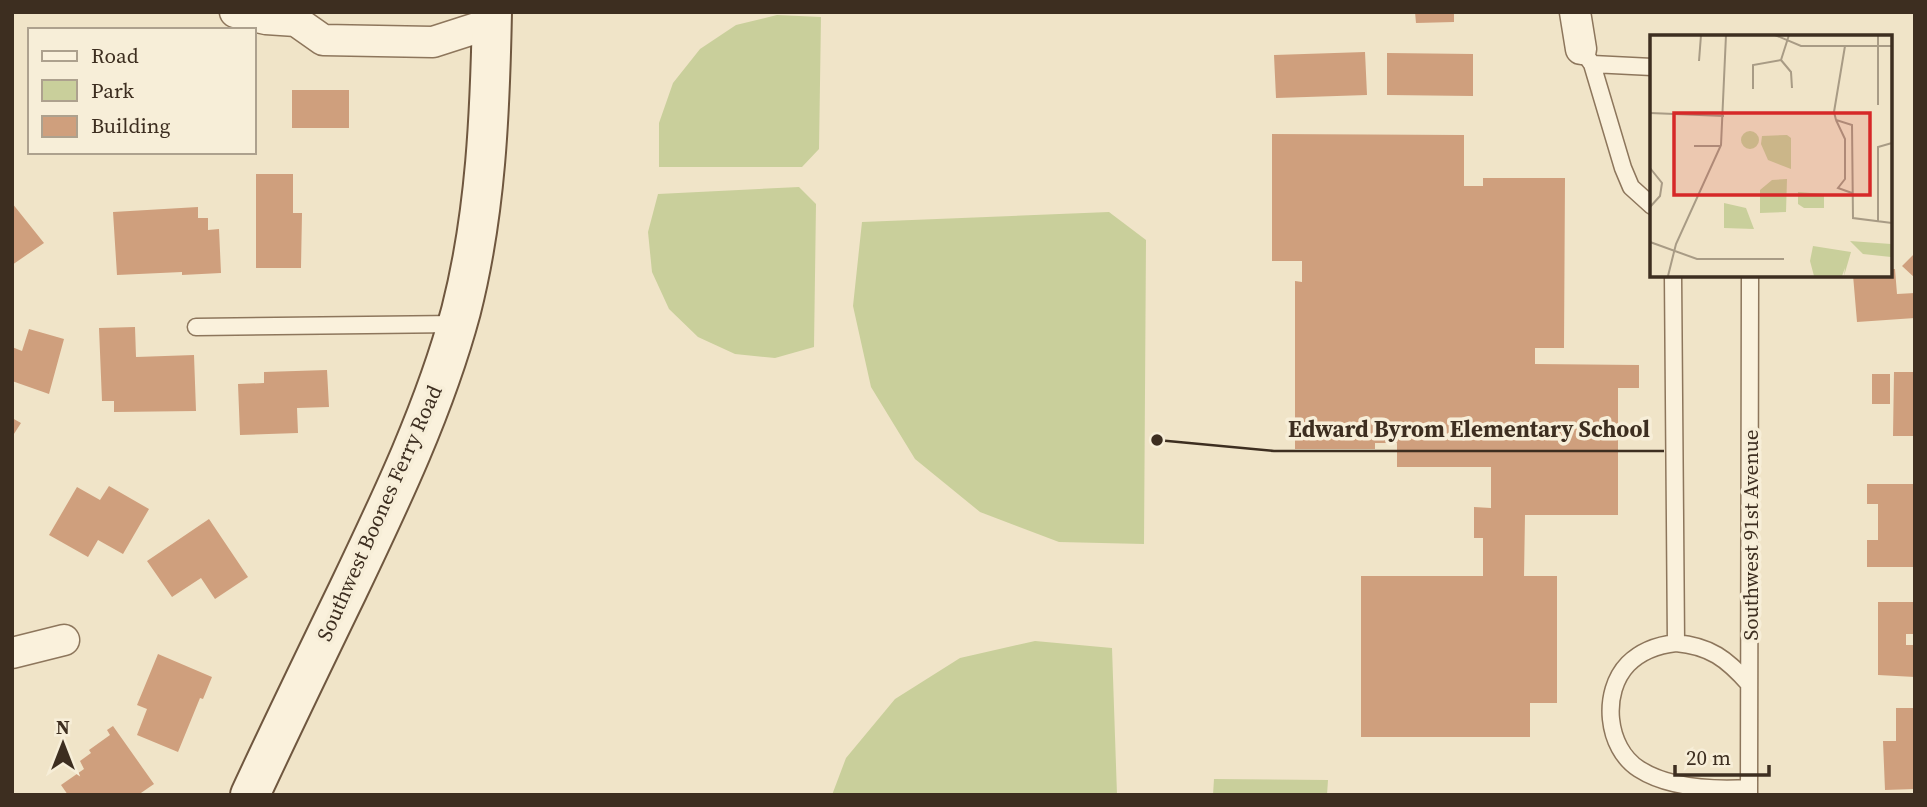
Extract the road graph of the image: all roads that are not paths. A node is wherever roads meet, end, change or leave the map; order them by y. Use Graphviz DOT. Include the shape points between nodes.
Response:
graph roads {
  1 [pos="234,12"];
  2 [pos="1575,12"];
  3 [pos="482,16"];
  4 [pos="302,17"];
  5 [pos="1586,57"];
  6 [pos="1650,67"];
  7 [pos="1650,204"];
  8 [pos="1673,276"];
  9 [pos="1750,276"];
  10 [pos="457,324"];
  11 [pos="196,327"];
  12 [pos="64,640"];
  13 [pos="1676,643"];
  14 [pos="12,653"];
  15 [pos="1749,684"];
  16 [pos="1749,791"];
  17 [pos="250,795"];
  1 -- 4 [label="street" via="266,19"];
  2 -- 5 [label="street"];
  3 -- 4 [label="street" via="433,42 323,40"];
  3 -- 10 [label="main road, Southwest Boones Ferry Road" via="489,114 481,212"];
  5 -- 6 [label="lane"];
  5 -- 7 [label="lane" via="1631,187"];
  8 -- 13 [label="lane"];
  9 -- 15 [label="lane, Southwest 91st Avenue"];
  10 -- 11 [label="lane"];
  10 -- 17 [label="main road, Southwest Boones Ferry Road" via="382,518"];
  12 -- 14 [label="street"];
  13 -- 15 [label="lane" via="1718,654"];
  13 -- 16 [label="lane" via="1642,654 1618,678 1611,715 1613,736 1637,768 1655,776 1679,784"];
  15 -- 16 [label="lane, Southwest 91st Avenue"];
}
